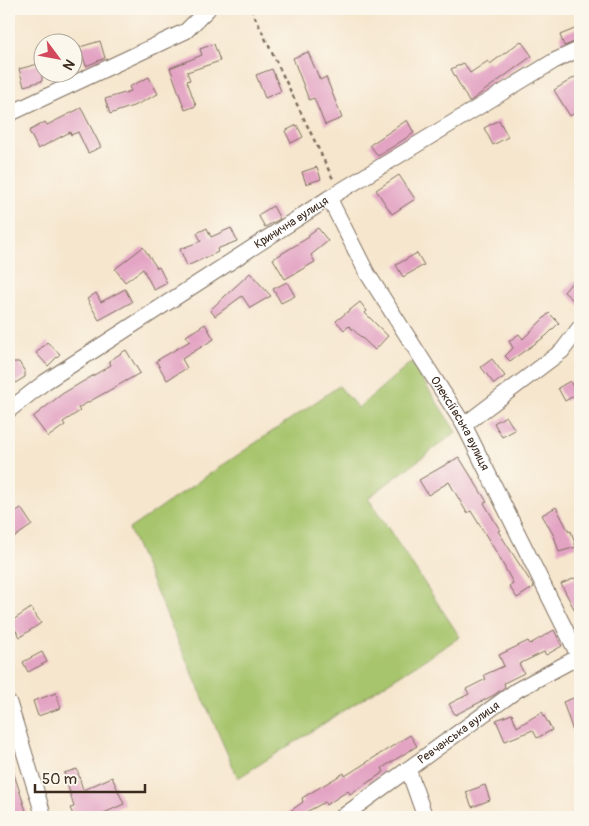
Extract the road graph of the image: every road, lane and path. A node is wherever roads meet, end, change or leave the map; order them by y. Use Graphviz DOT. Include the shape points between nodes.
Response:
graph roads {
  1 [pos="208,9"];
  2 [pos="251,9"];
  3 [pos="580,49"];
  4 [pos="9,114"];
  5 [pos="334,195"];
  6 [pos="580,327"];
  7 [pos="9,410"];
  8 [pos="464,425"];
  9 [pos="579,657"];
  10 [pos="9,703"];
  11 [pos="408,769"];
  12 [pos="44,817"];
  13 [pos="342,817"];
  14 [pos="425,817"];
  1 -- 4 [label="street" via="186,30 161,44"];
  2 -- 5 [label="path"];
  3 -- 5 [label="street, Кринична вулиця" via="554,61"];
  5 -- 7 [label="street, Кринична вулиця" via="46,382"];
  5 -- 8 [label="street, Олексіївська вулиця" via="367,273"];
  6 -- 8 [label="street" via="562,352"];
  8 -- 9 [label="street, Олексіївська вулиця"];
  9 -- 11 [label="street, Ревчанська вулиця" via="517,690"];
  10 -- 12 [label="street"];
  11 -- 13 [label="street, Ревчанська вулиця"];
  11 -- 14 [label="street"];
}
